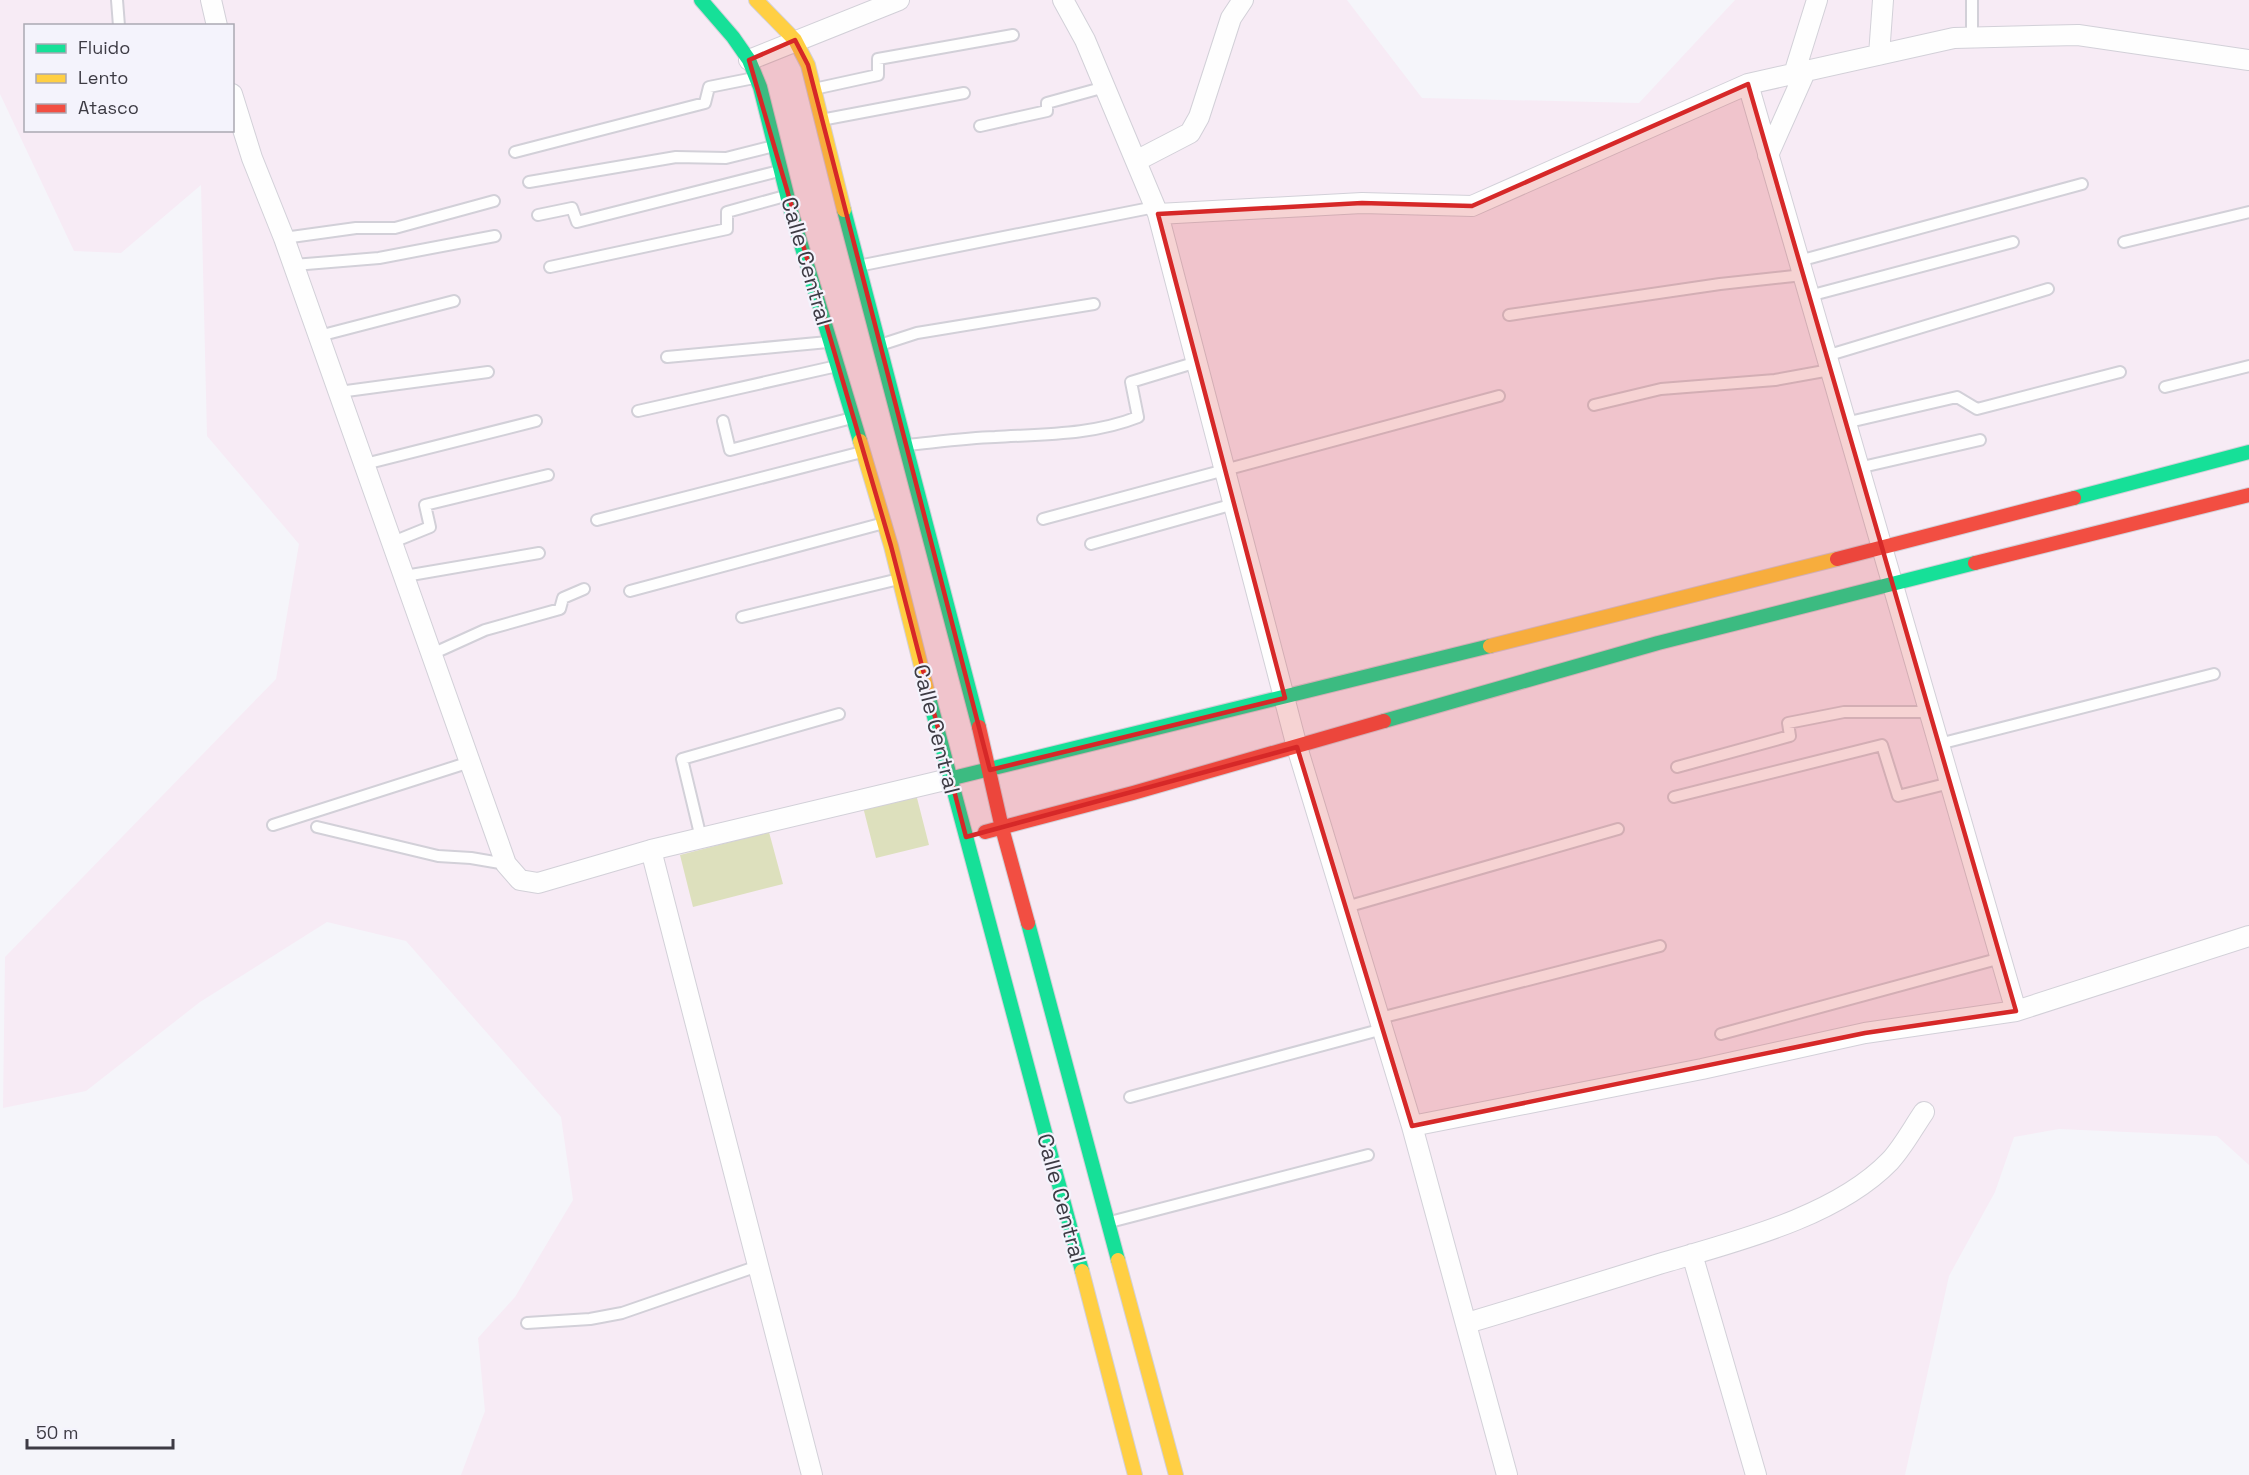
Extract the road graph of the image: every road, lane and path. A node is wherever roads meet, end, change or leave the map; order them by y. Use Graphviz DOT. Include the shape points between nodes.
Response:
graph roads {
  1 [pos="117,0"];
  2 [pos="211,0"];
  3 [pos="701,0"];
  4 [pos="756,0"];
  5 [pos="899,0"];
  6 [pos="1063,0"];
  7 [pos="1243,0"];
  8 [pos="1817,0"];
  9 [pos="1883,0"];
  10 [pos="1972,0"];
  11 [pos="119,24"];
  12 [pos="217,24"];
  13 [pos="1013,35"];
  14 [pos="1972,38"];
  15 [pos="795,40"];
  16 [pos="1879,56"];
  17 [pos="2249,60"];
  18 [pos="753,69"];
  19 [pos="1799,73"];
  20 [pos="1748,84"];
  21 [pos="1105,87"];
  22 [pos="814,89"];
  23 [pos="964,93"];
  24 [pos="234,100"];
  25 [pos="821,120"];
  26 [pos="980,126"];
  27 [pos="775,146"];
  28 [pos="515,152"];
  29 [pos="1768,156"];
  30 [pos="1136,161"];
  31 [pos="781,170"];
  32 [pos="529,182"];
  33 [pos="2082,184"];
  34 [pos="787,195"];
  35 [pos="494,201"];
  36 [pos="1156,211"];
  37 [pos="2249,212"];
  38 [pos="538,215"];
  39 [pos="495,236"];
  40 [pos="284,238"];
  41 [pos="2013,242"];
  42 [pos="2124,242"];
  43 [pos="294,265"];
  44 [pos="858,266"];
  45 [pos="550,267"];
  46 [pos="1801,268"];
  47 [pos="2048,289"];
  48 [pos="1809,296"];
  49 [pos="454,301"];
  50 [pos="1094,304"];
  51 [pos="1509,315"];
  52 [pos="319,336"];
  53 [pos="830,342"];
  54 [pos="878,345"];
  55 [pos="667,357"];
  56 [pos="1197,362"];
  57 [pos="1828,363"];
  58 [pos="837,365"];
  59 [pos="2249,366"];
  60 [pos="488,372"];
  61 [pos="2120,372"];
  62 [pos="2165,387"];
  63 [pos="339,392"];
  64 [pos="1499,396"];
  65 [pos="1594,405"];
  66 [pos="638,411"];
  67 [pos="852,418"];
  68 [pos="723,421"];
  69 [pos="536,422"];
  70 [pos="1845,423"];
  71 [pos="1980,440"];
  72 [pos="904,445"];
  73 [pos="863,452"];
  74 [pos="2249,452"];
  75 [pos="365,464"];
  76 [pos="1858,468"];
  77 [pos="1225,470"];
  78 [pos="548,475"];
  79 [pos="2249,495"];
  80 [pos="1234,504"];
  81 [pos="1043,519"];
  82 [pos="597,520"];
  83 [pos="884,523"];
  84 [pos="918,539"];
  85 [pos="393,542"];
  86 [pos="1091,544"];
  87 [pos="891,546"];
  88 [pos="1881,548"];
  89 [pos="539,554"];
  90 [pos="405,576"];
  91 [pos="899,579"];
  92 [pos="1893,583"];
  93 [pos="584,589"];
  94 [pos="630,591"];
  95 [pos="742,617"];
  96 [pos="432,654"];
  97 [pos="2214,674"];
  98 [pos="1286,698"];
  99 [pos="1930,712"];
  100 [pos="840,714"];
  101 [pos="1939,744"];
  102 [pos="1298,747"];
  103 [pos="470,762"];
  104 [pos="1677,767"];
  105 [pos="990,770"];
  106 [pos="949,779"];
  107 [pos="1950,783"];
  108 [pos="1674,797"];
  109 [pos="273,825"];
  110 [pos="317,827"];
  111 [pos="1002,828"];
  112 [pos="1618,829"];
  113 [pos="966,837"];
  114 [pos="701,838"];
  115 [pos="651,850"];
  116 [pos="506,864"];
  117 [pos="1346,907"];
  118 [pos="2249,936"];
  119 [pos="1660,946"];
  120 [pos="2001,958"];
  121 [pos="2016,1011"];
  122 [pos="1381,1024"];
  123 [pos="1721,1034"];
  124 [pos="1130,1097"];
  125 [pos="1924,1112"];
  126 [pos="1412,1126"];
  127 [pos="1368,1155"];
  128 [pos="1108,1222"];
  129 [pos="1692,1254"];
  130 [pos="758,1266"];
  131 [pos="527,1323"];
  132 [pos="1467,1323"];
  133 [pos="812,1475"];
  134 [pos="1135,1475"];
  135 [pos="1176,1475"];
  136 [pos="1507,1475"];
  137 [pos="1756,1475"];
  1 -- 11 [label="lane"];
  2 -- 12 [label="street"];
  3 -- 18 [label="street, Calle Central" via="733,36"];
  4 -- 15 [label="street, Calle Central"];
  5 -- 15 [label="street"];
  6 -- 21 [label="street"];
  7 -- 30 [label="street" via="1231,18 1199,117 1190,133"];
  8 -- 19 [label="street"];
  9 -- 16 [label="street"];
  10 -- 14 [label="lane"];
  13 -- 22 [label="lane" via="878,58 878,75"];
  14 -- 16 [label="street" via="1954,38"];
  14 -- 17 [label="street" via="2078,35"];
  15 -- 18 [label="street"];
  15 -- 22 [label="street, Calle Central" via="808,64"];
  16 -- 19 [label="street"];
  18 -- 27 [label="street, Calle Central"];
  18 -- 28 [label="lane" via="709,87 705,103"];
  19 -- 20 [label="street"];
  19 -- 29 [label="street"];
  20 -- 29 [label="street"];
  20 -- 36 [label="street" via="1472,206 1362,202"];
  21 -- 26 [label="lane" via="1047,103 1047,111"];
  21 -- 30 [label="street"];
  22 -- 25 [label="street, Calle Central"];
  23 -- 25 [label="lane"];
  24 -- 40 [label="street"];
  25 -- 44 [label="street, Calle Central"];
  27 -- 31 [label="street, Calle Central"];
  27 -- 32 [label="lane" via="726,158 676,157"];
  29 -- 46 [label="street"];
  30 -- 36 [label="street"];
  31 -- 34 [label="street, Calle Central"];
  31 -- 38 [label="lane" via="577,222 572,208"];
  33 -- 46 [label="lane"];
  34 -- 45 [label="lane" via="727,212 727,229"];
  34 -- 53 [label="street, Calle Central"];
  35 -- 40 [label="lane" via="395,228 356,228"];
  36 -- 44 [label="lane"];
  36 -- 56 [label="street"];
  37 -- 42 [label="lane"];
  39 -- 43 [label="lane" via="379,258"];
  40 -- 43 [label="street"];
  41 -- 48 [label="lane"];
  43 -- 52 [label="street"];
  44 -- 54 [label="street, Calle Central"];
  46 -- 48 [label="street"];
  46 -- 51 [label="lane"];
  47 -- 57 [label="lane"];
  48 -- 57 [label="street"];
  49 -- 52 [label="lane"];
  50 -- 54 [label="lane" via="917,333"];
  52 -- 63 [label="street"];
  53 -- 55 [label="lane"];
  53 -- 58 [label="street, Calle Central"];
  54 -- 72 [label="street, Calle Central"];
  56 -- 72 [label="lane" via="1131,382 1138,417 1123,423 1074,432"];
  56 -- 77 [label="street"];
  57 -- 65 [label="lane" via="1775,380 1661,389"];
  57 -- 70 [label="street"];
  58 -- 66 [label="lane"];
  58 -- 67 [label="street, Calle Central"];
  59 -- 62 [label="lane"];
  60 -- 63 [label="lane"];
  61 -- 70 [label="lane" via="1977,409 1957,397"];
  63 -- 75 [label="street"];
  64 -- 77 [label="lane"];
  67 -- 68 [label="lane" via="730,450"];
  67 -- 73 [label="street, Calle Central"];
  69 -- 75 [label="lane"];
  70 -- 76 [label="street"];
  71 -- 76 [label="lane"];
  72 -- 84 [label="street, Calle Central"];
  73 -- 82 [label="lane"];
  73 -- 83 [label="street, Calle Central"];
  74 -- 88 [label="street"];
  75 -- 85 [label="street"];
  76 -- 88 [label="street"];
  77 -- 80 [label="street"];
  77 -- 81 [label="lane"];
  78 -- 85 [label="lane" via="425,505 430,527"];
  79 -- 92 [label="street"];
  80 -- 86 [label="lane"];
  80 -- 98 [label="street"];
  83 -- 87 [label="street, Calle Central"];
  83 -- 94 [label="lane"];
  84 -- 87 [label="street"];
  84 -- 105 [label="street, Calle Central"];
  85 -- 90 [label="street"];
  87 -- 91 [label="street, Calle Central"];
  88 -- 92 [label="street"];
  88 -- 98 [label="street"];
  89 -- 90 [label="lane"];
  90 -- 96 [label="street"];
  91 -- 95 [label="lane"];
  91 -- 106 [label="street, Calle Central"];
  92 -- 99 [label="street"];
  92 -- 102 [label="street" via="1574,666"];
  93 -- 96 [label="lane" via="563,598 560,609 485,630"];
  96 -- 103 [label="street"];
  97 -- 101 [label="lane"];
  98 -- 102 [label="street"];
  98 -- 105 [label="street"];
  99 -- 101 [label="street"];
  99 -- 104 [label="lane" via="1844,712 1788,723 1790,736"];
  100 -- 114 [label="lane" via="682,759"];
  101 -- 107 [label="street"];
  102 -- 111 [label="street"];
  102 -- 117 [label="street"];
  103 -- 109 [label="lane"];
  103 -- 116 [label="street"];
  105 -- 106 [label="street"];
  105 -- 111 [label="street, Calle Central"];
  106 -- 113 [label="street, Calle Central"];
  106 -- 114 [label="street"];
  107 -- 108 [label="lane" via="1898,796 1882,745"];
  107 -- 120 [label="street"];
  110 -- 116 [label="lane" via="438,856"];
  111 -- 113 [label="street"];
  111 -- 128 [label="street, Calle Central"];
  112 -- 117 [label="lane"];
  113 -- 134 [label="street, Calle Central"];
  114 -- 115 [label="street"];
  115 -- 116 [label="street" via="538,883 520,880"];
  115 -- 130 [label="street"];
  117 -- 122 [label="street"];
  118 -- 121 [label="street"];
  119 -- 122 [label="lane"];
  120 -- 121 [label="street"];
  120 -- 123 [label="lane"];
  121 -- 126 [label="street" via="1865,1033"];
  122 -- 124 [label="lane"];
  122 -- 126 [label="street"];
  125 -- 129 [label="street" via="1890,1161 1826,1207"];
  126 -- 132 [label="street"];
  127 -- 128 [label="lane"];
  128 -- 135 [label="street, Calle Central"];
  129 -- 132 [label="street"];
  129 -- 137 [label="street"];
  130 -- 131 [label="lane" via="622,1313"];
  130 -- 133 [label="street"];
  132 -- 136 [label="street"];
}
